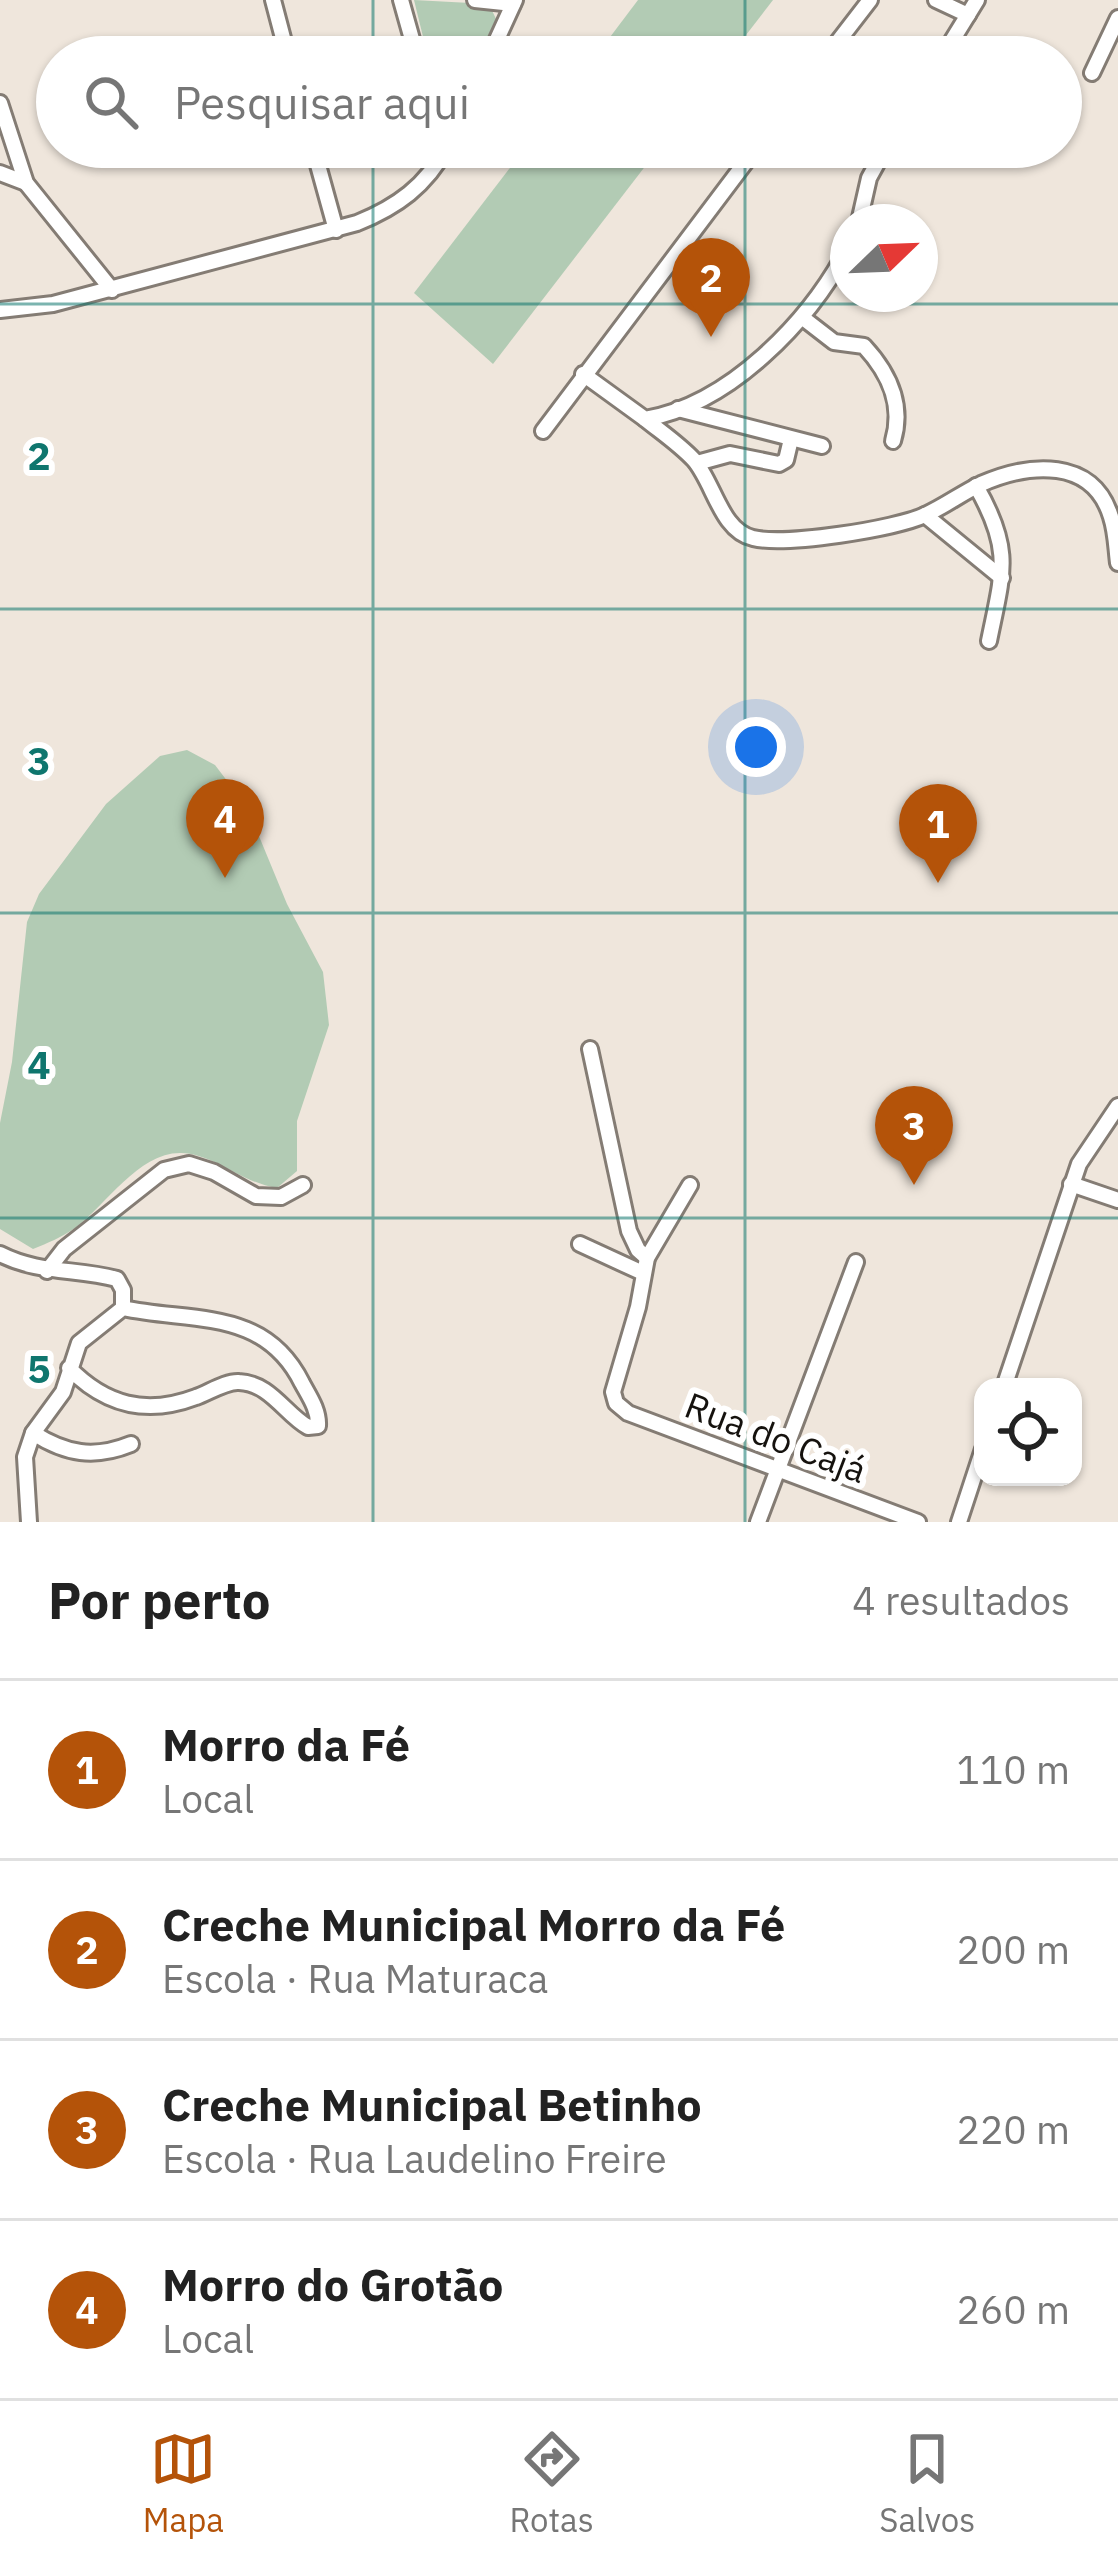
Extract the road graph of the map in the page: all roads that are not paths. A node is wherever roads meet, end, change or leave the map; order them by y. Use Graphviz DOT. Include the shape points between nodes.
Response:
graph roads {
  1 [pos="273,0"];
  2 [pos="400,0"];
  3 [pos="476,0"];
  4 [pos="870,0"];
  5 [pos="936,0"];
  6 [pos="977,0"];
  7 [pos="514,2"];
  8 [pos="968,15"];
  9 [pos="1118,18"];
  10 [pos="283,36"];
  11 [pos="411,36"];
  12 [pos="499,36"];
  13 [pos="842,36"];
  14 [pos="955,36"];
  15 [pos="1092,74"];
  16 [pos="0,103"];
  17 [pos="319,168"];
  18 [pos="434,168"];
  19 [pos="741,168"];
  20 [pos="874,168"];
  21 [pos="0,173"];
  22 [pos="26,183"];
  23 [pos="863,204"];
  24 [pos="336,230"];
  25 [pos="830,275"];
  26 [pos="112,290"];
  27 [pos="0,310"];
  28 [pos="802,318"];
  29 [pos="583,374"];
  30 [pos="678,410"];
  31 [pos="645,419"];
  32 [pos="543,431"];
  33 [pos="791,439"];
  34 [pos="893,441"];
  35 [pos="822,446"];
  36 [pos="697,463"];
  37 [pos="976,486"];
  38 [pos="925,515"];
  39 [pos="1118,562"];
  40 [pos="1002,578"];
  41 [pos="989,640"];
  42 [pos="590,1049"];
  43 [pos="1118,1106"];
  44 [pos="1071,1184"];
  45 [pos="303,1185"];
  46 [pos="690,1185"];
  47 [pos="1118,1200"];
  48 [pos="580,1244"];
  49 [pos="0,1254"];
  50 [pos="856,1262"];
  51 [pos="645,1265"];
  52 [pos="47,1271"];
  53 [pos="123,1308"];
  54 [pos="69,1368"];
  55 [pos="1007,1378"];
  56 [pos="33,1433"];
  57 [pos="131,1444"];
  58 [pos="777,1470"];
  59 [pos="974,1476"];
  60 [pos="29,1522"];
  61 [pos="758,1522"];
  62 [pos="918,1522"];
  63 [pos="959,1522"];
  1 -- 10 [label="street"];
  2 -- 11 [label="street"];
  3 -- 7 [label="street"];
  4 -- 13 [label="street"];
  5 -- 8 [label="street"];
  6 -- 8 [label="street"];
  7 -- 12 [label="street"];
  8 -- 14 [label="street"];
  9 -- 15 [label="street"];
  16 -- 22 [label="street"];
  17 -- 24 [label="street"];
  18 -- 24 [label="street" via="398,204"];
  19 -- 29 [label="street"];
  20 -- 23 [label="street"];
  21 -- 22 [label="street"];
  22 -- 26 [label="street"];
  24 -- 26 [label="street"];
  25 -- 28 [label="street"];
  26 -- 27 [label="street"];
  28 -- 30 [label="street" via="757,362"];
  28 -- 34 [label="street" via="834,342 869,350 892,386"];
  29 -- 31 [label="street"];
  29 -- 32 [label="street"];
  30 -- 31 [label="street"];
  30 -- 33 [label="street"];
  31 -- 36 [label="street"];
  33 -- 35 [label="street"];
  33 -- 36 [label="street" via="779,464 730,454"];
  36 -- 38 [label="street" via="734,529 752,538 788,540"];
  37 -- 38 [label="street"];
  37 -- 39 [label="street" via="1036,468 1086,478 1111,514"];
  37 -- 40 [label="street" via="1001,536"];
  38 -- 40 [label="street"];
  40 -- 41 [label="street"];
  42 -- 51 [label="street" via="629,1231"];
  43 -- 44 [label="street"];
  44 -- 47 [label="street"];
  44 -- 55 [label="street"];
  45 -- 52 [label="street" via="280,1197 256,1196 214,1172 164,1170"];
  46 -- 51 [label="street"];
  48 -- 51 [label="street"];
  49 -- 52 [label="street"];
  50 -- 58 [label="street"];
  51 -- 58 [label="street, Rua do Cajá" via="616,1403"];
  52 -- 53 [label="street" via="117,1280"];
  53 -- 54 [label="street" via="79,1343"];
  53 -- 54 [label="street" via="214,1318 262,1335 296,1371 318,1426 237,1381 190,1400 140,1407 112,1402"];
  54 -- 56 [label="street" via="63,1392"];
  56 -- 57 [label="street" via="80,1454"];
  56 -- 60 [label="street"];
  58 -- 61 [label="street"];
  58 -- 62 [label="street, Rua do Cajá"];
  59 -- 63 [label="street"];
}
